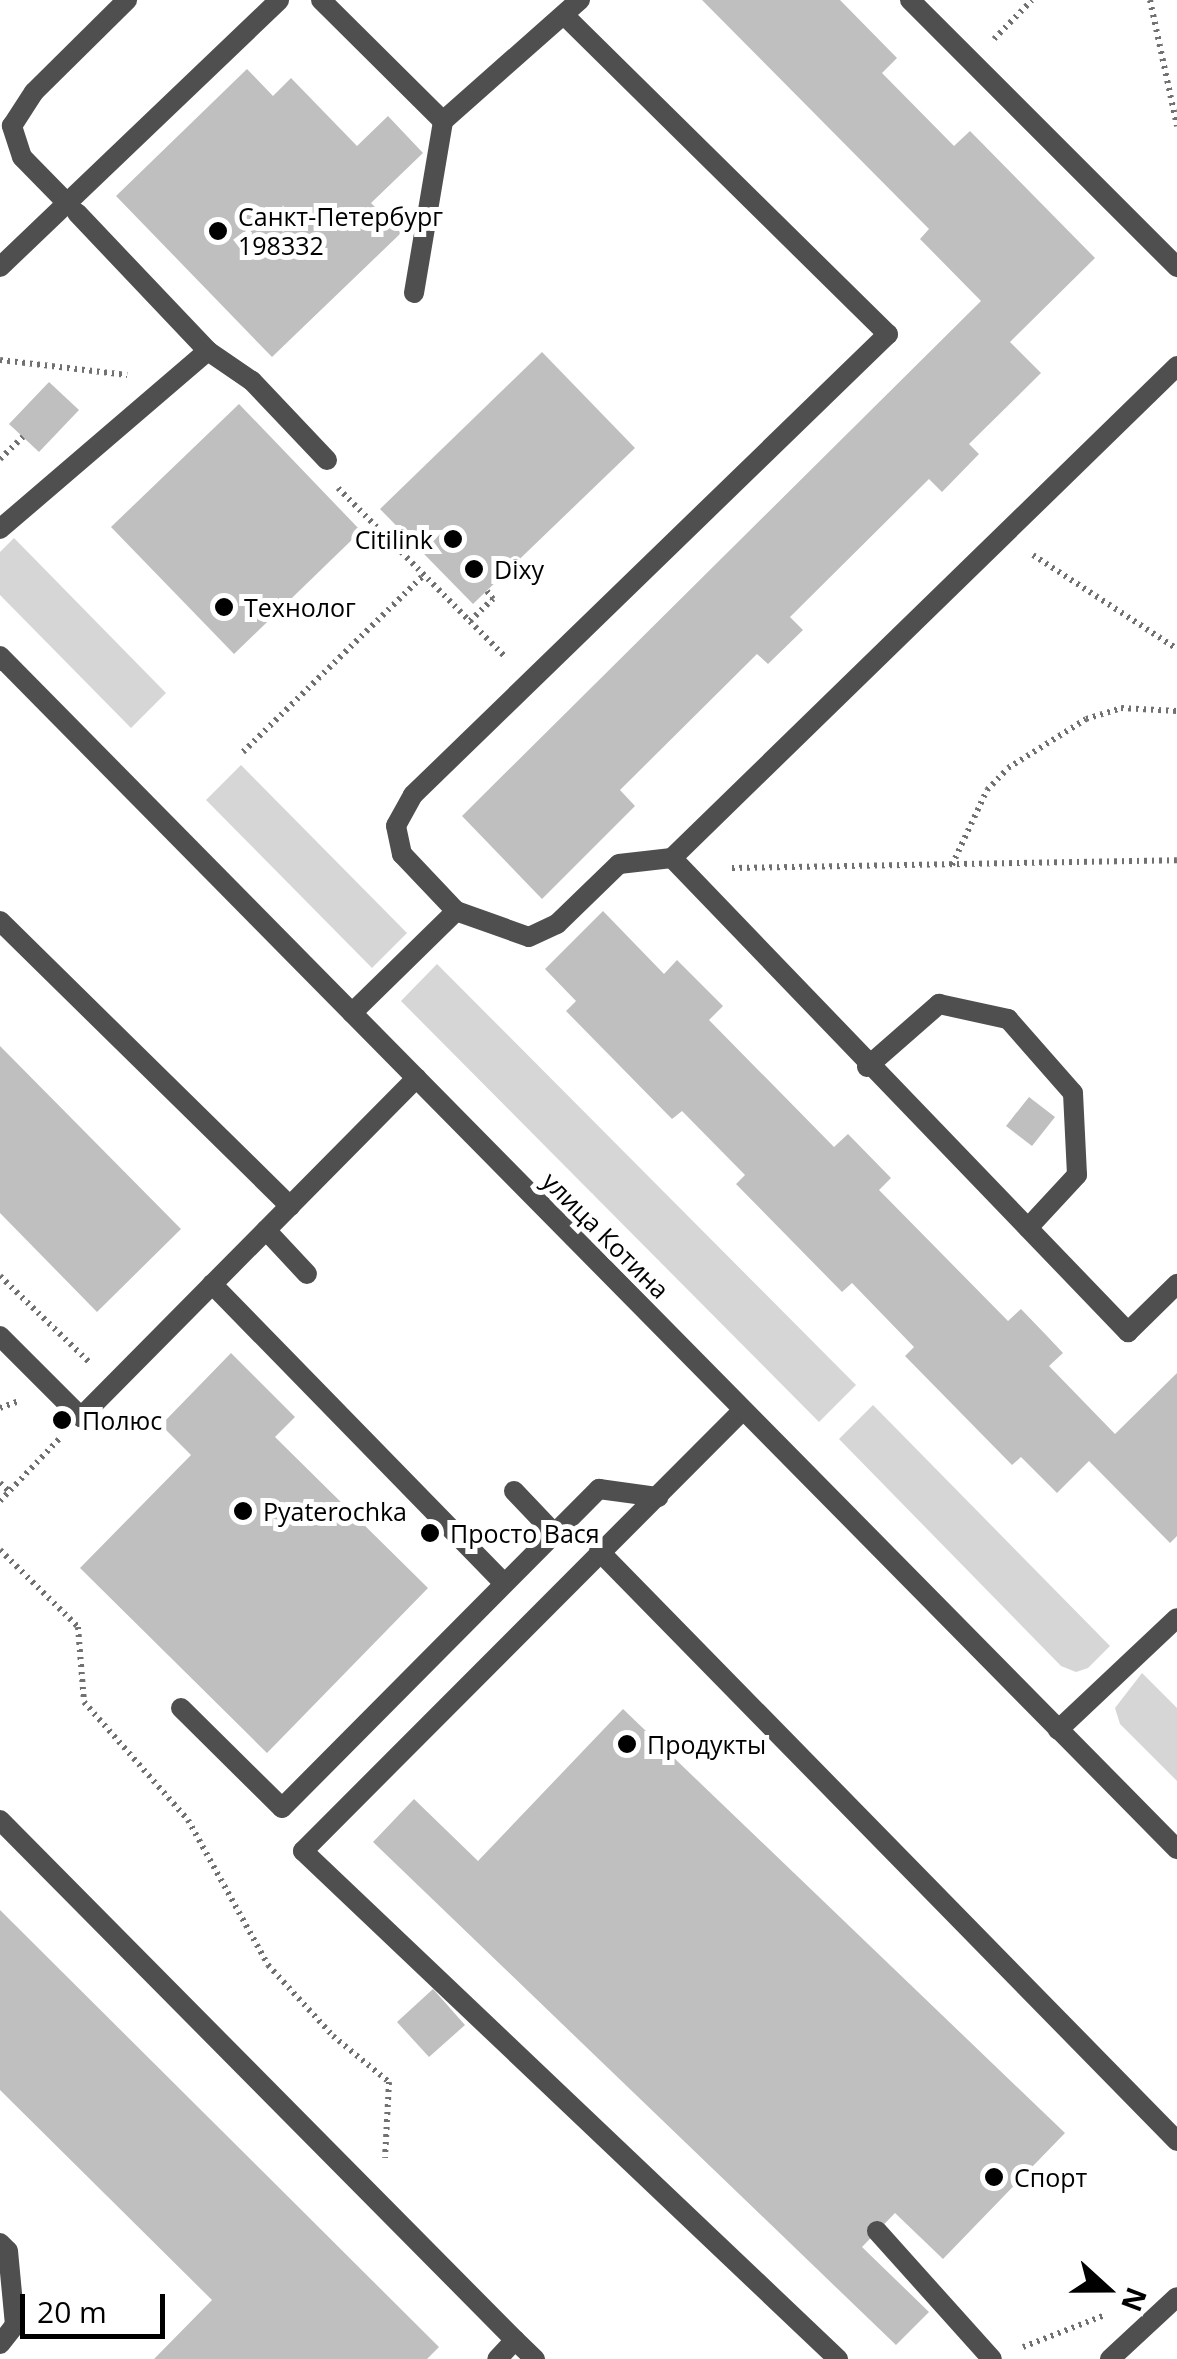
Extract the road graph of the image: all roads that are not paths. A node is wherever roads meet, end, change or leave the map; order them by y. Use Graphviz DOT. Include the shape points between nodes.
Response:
graph roads {
  1 [pos="128,0"];
  2 [pos="279,0"];
  3 [pos="321,0"];
  4 [pos="580,0"];
  5 [pos="910,0"];
  6 [pos="564,15"];
  7 [pos="443,121"];
  8 [pos="72,208"];
  9 [pos="0,267"];
  10 [pos="1177,267"];
  11 [pos="414,293"];
  12 [pos="208,351"];
  13 [pos="1177,366"];
  14 [pos="326,460"];
  15 [pos="0,529"];
  16 [pos="0,656"];
  17 [pos="672,858"];
  18 [pos="456,911"];
  19 [pos="0,920"];
  20 [pos="352,1013"];
  21 [pos="867,1066"];
  22 [pos="416,1078"];
  23 [pos="290,1206"];
  24 [pos="1028,1228"];
  25 [pos="266,1230"];
  26 [pos="308,1274"];
  27 [pos="212,1284"];
  28 [pos="1177,1284"];
  29 [pos="0,1336"];
  30 [pos="743,1410"];
  31 [pos="514,1491"];
  32 [pos="658,1497"];
  33 [pos="554,1533"];
  34 [pos="599,1550"];
  35 [pos="504,1583"];
  36 [pos="1177,1618"];
  37 [pos="181,1708"];
  38 [pos="1058,1730"];
  39 [pos="0,1820"];
  40 [pos="1177,1848"];
  41 [pos="1177,2142"];
  42 [pos="877,2231"];
  43 [pos="0,2243"];
  44 [pos="1177,2297"];
  45 [pos="515,2340"];
  46 [pos="0,2344"];
  47 [pos="1001,2356"];
  48 [pos="498,2359"];
  49 [pos="535,2359"];
  50 [pos="838,2359"];
  51 [pos="1110,2359"];
  1 -- 8 [label="street" via="34,92 12,126 22,157"];
  2 -- 8 [label="street"];
  3 -- 7 [label="street"];
  4 -- 6 [label="street"];
  5 -- 10 [label="street"];
  6 -- 7 [label="street"];
  6 -- 18 [label="street" via="888,334 413,796 396,826 402,854"];
  7 -- 11 [label="street"];
  8 -- 9 [label="street"];
  8 -- 12 [label="street"];
  12 -- 14 [label="street" via="252,381"];
  12 -- 15 [label="street"];
  13 -- 17 [label="street"];
  16 -- 20 [label="street, улица Котина"];
  17 -- 18 [label="street" via="619,864 556,924 529,937"];
  17 -- 21 [label="street"];
  18 -- 20 [label="street"];
  19 -- 23 [label="street"];
  20 -- 22 [label="street, улица Котина"];
  21 -- 24 [label="street"];
  21 -- 24 [label="street" via="939,1004 1008,1019 1072,1092 1077,1175"];
  22 -- 23 [label="street"];
  22 -- 30 [label="street, улица Котина"];
  23 -- 25 [label="street"];
  24 -- 28 [label="street" via="1128,1332"];
  25 -- 26 [label="street"];
  25 -- 27 [label="street"];
  27 -- 29 [label="street" via="81,1417"];
  27 -- 35 [label="street"];
  30 -- 32 [label="street"];
  30 -- 38 [label="street, улица Котина"];
  31 -- 33 [label="street"];
  32 -- 33 [label="street" via="600,1489"];
  32 -- 34 [label="street"];
  33 -- 35 [label="street"];
  34 -- 41 [label="street"];
  34 -- 50 [label="street" via="303,1850"];
  35 -- 37 [label="street" via="282,1808"];
  36 -- 38 [label="street"];
  38 -- 40 [label="street, улица Котина"];
  39 -- 45 [label="street"];
  42 -- 47 [label="street"];
  43 -- 46 [label="street" via="8,2251 15,2325"];
  44 -- 51 [label="street"];
  45 -- 48 [label="street"];
  45 -- 49 [label="street"];
}
